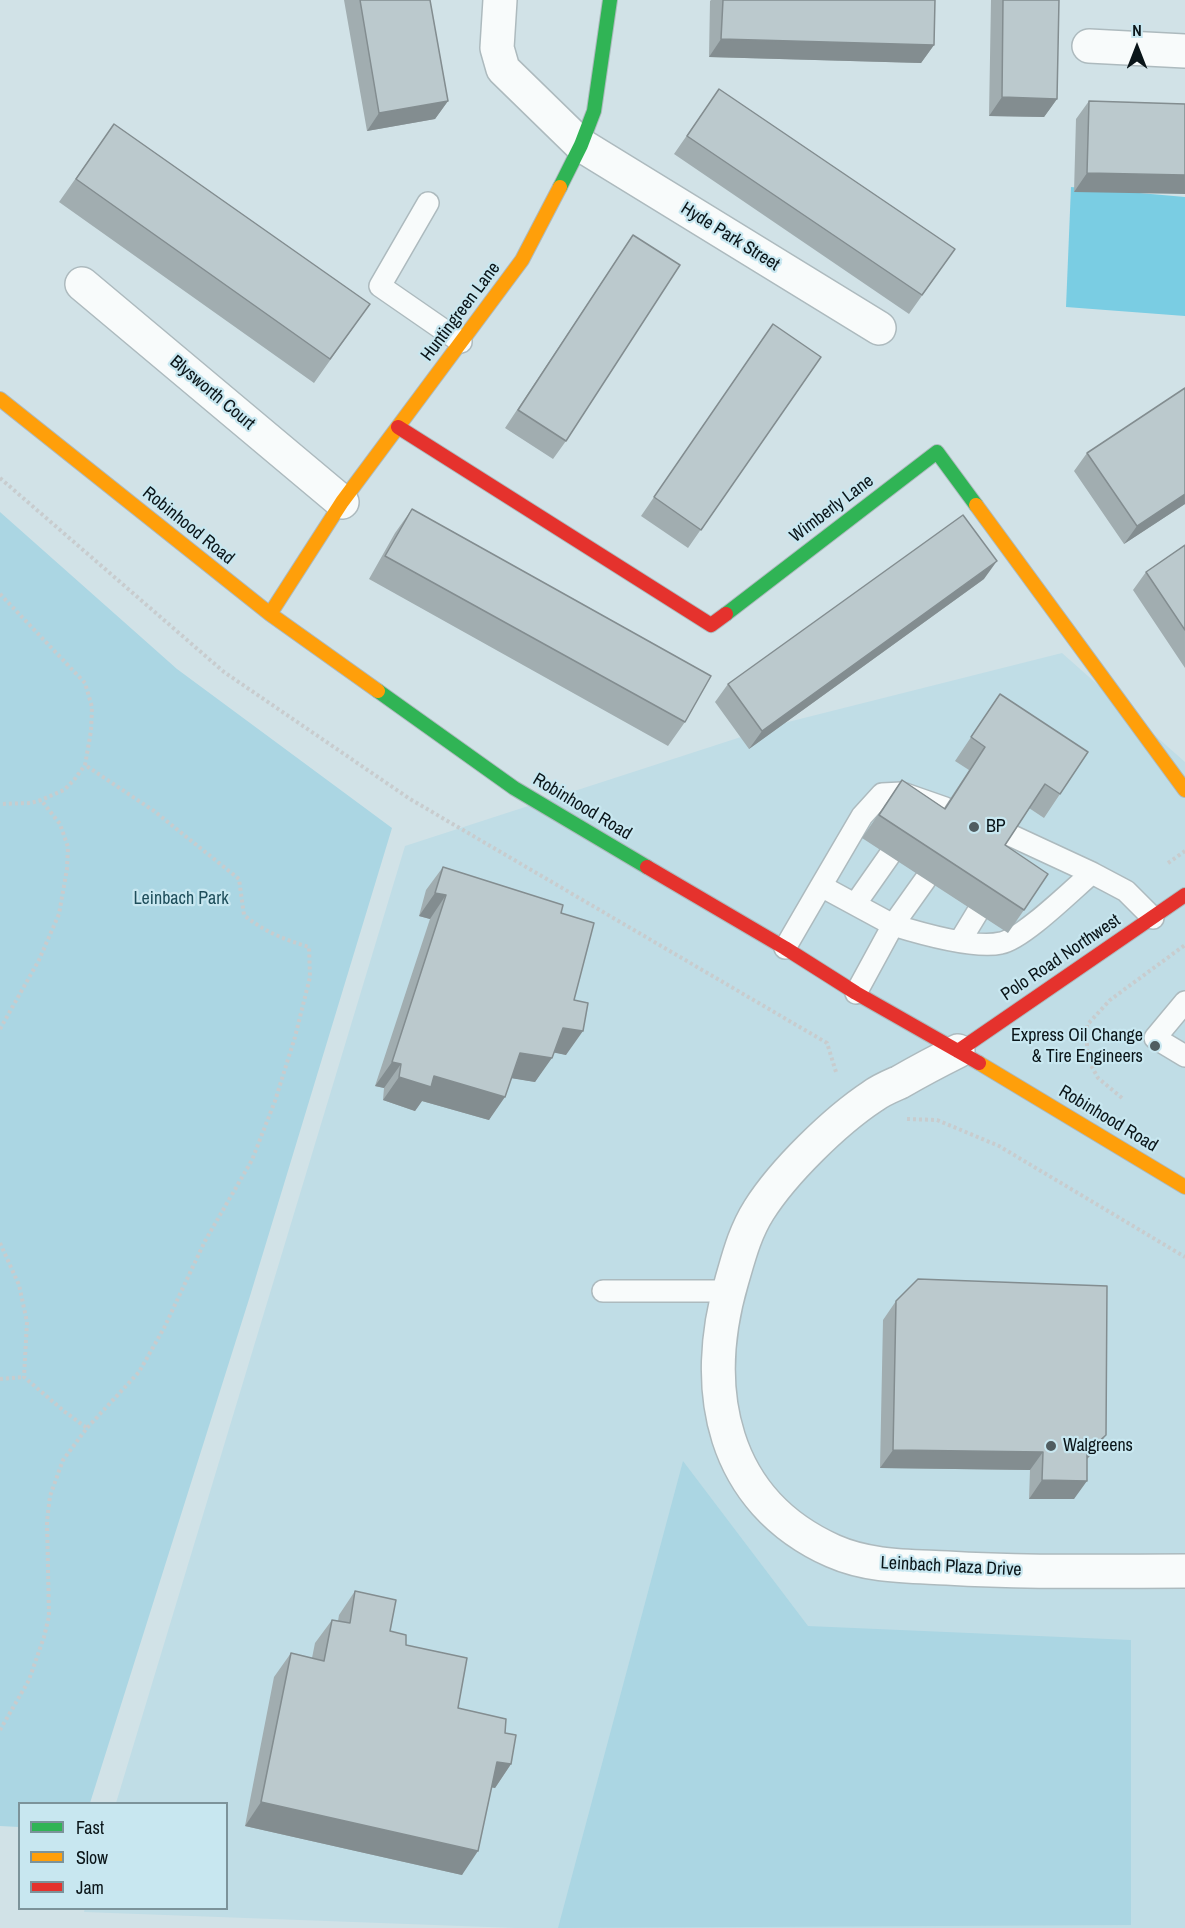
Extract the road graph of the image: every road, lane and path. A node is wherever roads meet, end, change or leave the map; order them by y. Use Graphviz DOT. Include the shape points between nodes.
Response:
graph roads {
  1 [pos="500,0"];
  2 [pos="610,0"];
  3 [pos="1089,46"];
  4 [pos="1185,51"];
  5 [pos="581,146"];
  6 [pos="428,203"];
  7 [pos="82,284"];
  8 [pos="879,328"];
  9 [pos="460,342"];
  10 [pos="0,399"];
  11 [pos="398,427"];
  12 [pos="0,478"];
  13 [pos="342,502"];
  14 [pos="0,594"];
  15 [pos="270,614"];
  16 [pos="84,765"];
  17 [pos="1185,790"];
  18 [pos="41,800"];
  19 [pos="0,804"];
  20 [pos="911,821"];
  21 [pos="1017,846"];
  22 [pos="889,856"];
  23 [pos="1092,873"];
  24 [pos="925,880"];
  25 [pos="821,886"];
  26 [pos="1185,895"];
  27 [pos="856,903"];
  28 [pos="977,913"];
  29 [pos="1153,918"];
  30 [pos="893,925"];
  31 [pos="960,941"];
  32 [pos="1185,945"];
  33 [pos="785,948"];
  34 [pos="856,993"];
  35 [pos="1185,1002"];
  36 [pos="0,1029"];
  37 [pos="958,1051"];
  38 [pos="1185,1056"];
  39 [pos="836,1072"];
  40 [pos="1122,1098"];
  41 [pos="900,1119"];
  42 [pos="1185,1187"];
  43 [pos="0,1243"];
  44 [pos="1185,1257"];
  45 [pos="603,1291"];
  46 [pos="729,1291"];
  47 [pos="24,1377"];
  48 [pos="0,1379"];
  49 [pos="87,1428"];
  50 [pos="1185,1571"];
  51 [pos="0,1730"];
  1 -- 5 [label="street, Hyde Park Street" via="497,48 503,69"];
  2 -- 5 [label="street, Huntingreen Lane" via="594,111"];
  3 -- 4 [label="street"];
  5 -- 8 [label="street, Hyde Park Street"];
  5 -- 9 [label="street, Huntingreen Lane" via="522,260"];
  6 -- 9 [label="lane" via="380,286"];
  7 -- 13 [label="street, Blysworth Court"];
  9 -- 11 [label="street, Huntingreen Lane"];
  10 -- 15 [label="street, Robinhood Road"];
  11 -- 13 [label="street, Huntingreen Lane"];
  11 -- 17 [label="street, Wimberly Lane" via="711,625 937,452"];
  12 -- 39 [label="path" via="224,672 410,799 827,1043"];
  13 -- 15 [label="street, Huntingreen Lane"];
  14 -- 16 [label="path" via="84,683 92,707"];
  15 -- 33 [label="street, Robinhood Road" via="514,788"];
  16 -- 18 [label="path" via="64,790"];
  16 -- 49 [label="path" via="154,810 239,879 244,915 259,928 309,947 310,977 275,1101 252,1161 205,1241 139,1372"];
  18 -- 19 [label="path"];
  18 -- 36 [label="path" via="60,824 68,847 59,914 39,960"];
  20 -- 25 [label="lane" via="935,804 902,793 882,794 862,816"];
  21 -- 23 [label="lane"];
  22 -- 27 [label="lane"];
  23 -- 29 [label="lane" via="1126,891"];
  23 -- 31 [label="lane" via="1018,936 1003,943"];
  24 -- 30 [label="lane"];
  25 -- 27 [label="lane"];
  25 -- 33 [label="lane"];
  26 -- 29 [label="street, Polo Road Northwest"];
  27 -- 30 [label="lane"];
  28 -- 31 [label="lane"];
  29 -- 37 [label="street, Polo Road Northwest"];
  30 -- 31 [label="lane"];
  30 -- 34 [label="lane"];
  32 -- 40 [label="path" via="1110,1000 1087,1024 1087,1058 1098,1078"];
  33 -- 34 [label="street, Robinhood Road"];
  34 -- 37 [label="street, Robinhood Road"];
  35 -- 38 [label="lane" via="1155,1038"];
  37 -- 42 [label="street, Robinhood Road"];
  37 -- 46 [label="street, Leinbach Plaza Drive" via="873,1095 788,1172 758,1210 744,1239"];
  41 -- 44 [label="path" via="937,1120 999,1146"];
  43 -- 47 [label="path" via="19,1285 27,1322"];
  45 -- 46 [label="lane"];
  46 -- 50 [label="street, Leinbach Plaza Drive" via="720,1334 718,1383 731,1447 754,1490 776,1515 802,1535 834,1552 877,1565 991,1571"];
  47 -- 48 [label="path"];
  47 -- 49 [label="path"];
  49 -- 51 [label="path" via="63,1460 50,1496 49,1616 29,1680"];
}
